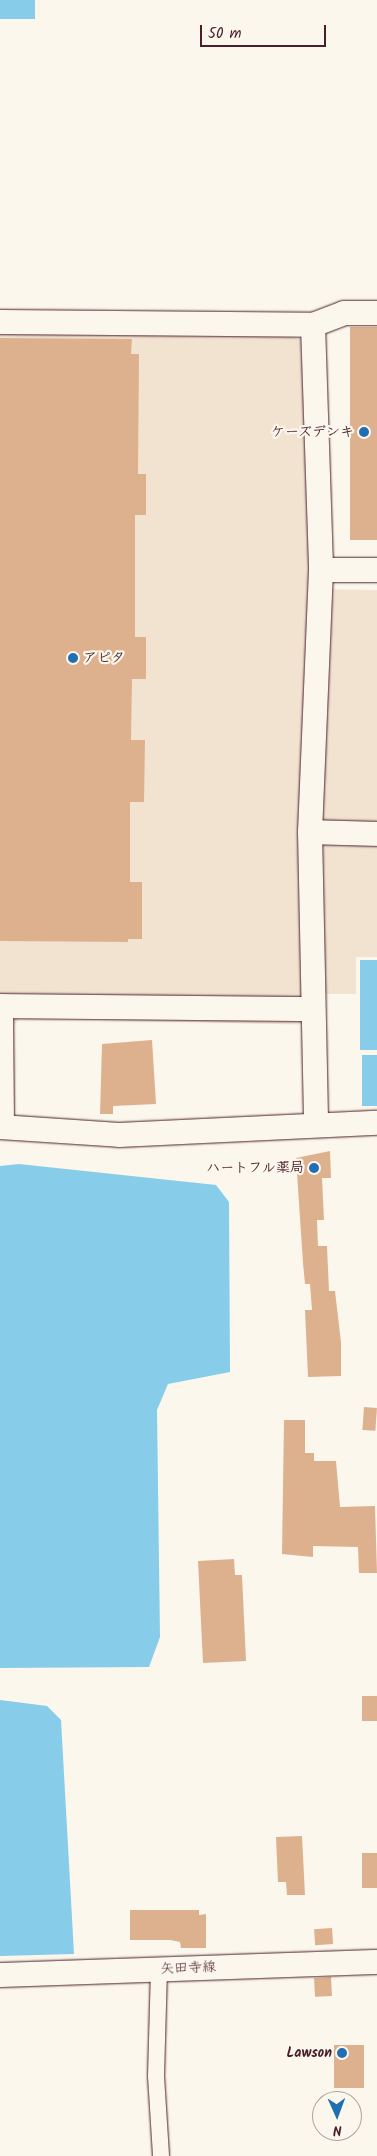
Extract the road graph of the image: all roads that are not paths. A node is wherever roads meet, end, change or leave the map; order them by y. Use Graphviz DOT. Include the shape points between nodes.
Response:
graph roads {
  1 [pos="377,313"];
  2 [pos="0,322"];
  3 [pos="313,324"];
  4 [pos="321,570"];
  5 [pos="377,570"];
  6 [pos="310,832"];
  7 [pos="377,834"];
  8 [pos="310,1009"];
  9 [pos="377,1123"];
  10 [pos="316,1125"];
  11 [pos="1,1127"];
  12 [pos="377,1962"];
  13 [pos="159,1969"];
  14 [pos="0,1975"];
  15 [pos="161,2156"];
  1 -- 3 [label="street" via="344,313"];
  2 -- 3 [label="street"];
  3 -- 4 [label="street"];
  4 -- 5 [label="street"];
  4 -- 6 [label="street"];
  6 -- 7 [label="street"];
  6 -- 8 [label="street"];
  8 -- 10 [label="street"];
  8 -- 11 [label="street" via="1,1006"];
  9 -- 10 [label="street"];
  10 -- 11 [label="street" via="119,1135"];
  12 -- 13 [label="street, 矢田寺線"];
  13 -- 14 [label="street, 矢田寺線"];
  13 -- 15 [label="street" via="156,2076"];
}
